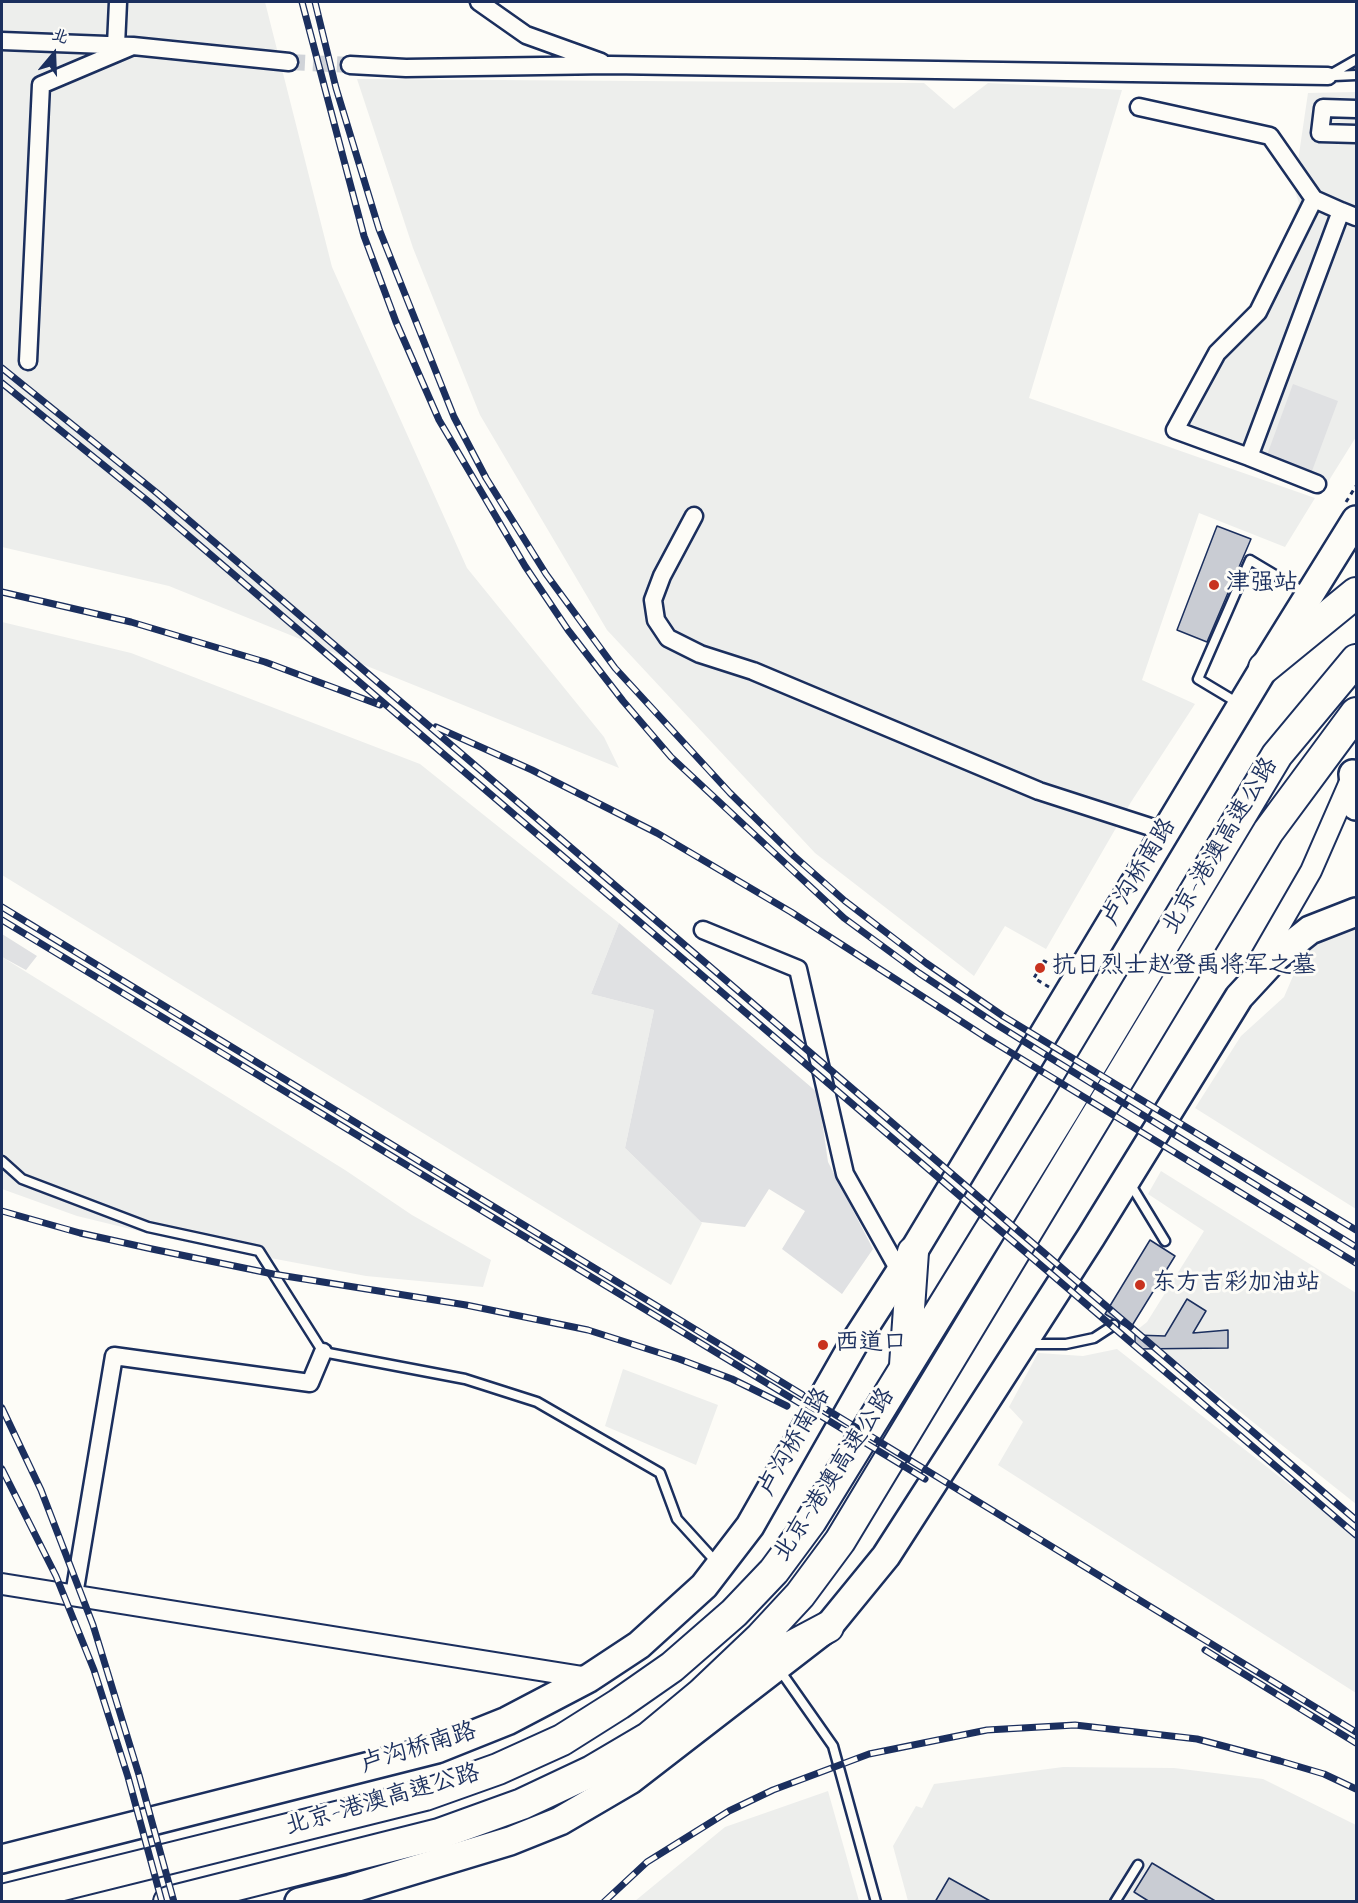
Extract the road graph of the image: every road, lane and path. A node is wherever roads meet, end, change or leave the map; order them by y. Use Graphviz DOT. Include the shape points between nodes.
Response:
graph roads {
  1 [pos="118,2"];
  2 [pos="479,2"];
  3 [pos="2,41"];
  4 [pos="116,45"];
  5 [pos="133,46"];
  6 [pos="1356,60"];
  7 [pos="289,62"];
  8 [pos="350,65"];
  9 [pos="610,65"];
  10 [pos="1356,75"];
  11 [pos="1328,76"];
  12 [pos="1139,107"];
  13 [pos="1356,109"];
  14 [pos="1356,134"];
  15 [pos="1314,199"];
  16 [pos="1349,214"];
  17 [pos="28,361"];
  18 [pos="1248,457"];
  19 [pos="1317,483"];
  20 [pos="694,516"];
  21 [pos="1356,520"];
  22 [pos="1356,593"];
  23 [pos="1310,596"];
  24 [pos="1356,660"];
  25 [pos="1264,668"];
  26 [pos="1242,705"];
  27 [pos="1356,712"];
  28 [pos="1355,771"];
  29 [pos="1356,806"];
  30 [pos="1166,832"];
  31 [pos="1356,912"];
  32 [pos="703,930"];
  33 [pos="1059,970"];
  34 [pos="1049,987"];
  35 [pos="1239,997"];
  36 [pos="2,1161"];
  37 [pos="1125,1183"];
  38 [pos="1165,1241"];
  39 [pos="906,1262"];
  40 [pos="1114,1325"];
  41 [pos="1022,1343"];
  42 [pos="323,1352"];
  43 [pos="904,1371"];
  44 [pos="720,1566"];
  45 [pos="2,1584"];
  46 [pos="74,1595"];
  47 [pos="828,1627"];
  48 [pos="777,1666"];
  49 [pos="589,1678"];
  50 [pos="700,1694"];
  51 [pos="2,1859"];
  52 [pos="1138,1865"];
  53 [pos="2,1900"];
  54 [pos="168,1902"];
  55 [pos="299,1902"];
  56 [pos="876,1902"];
  57 [pos="1115,1902"];
  1 -- 4 [label="street"];
  2 -- 9 [label="street" via="526,35"];
  3 -- 4 [label="street"];
  4 -- 5 [label="street"];
  5 -- 7 [label="street"];
  5 -- 17 [label="street" via="41,85"];
  6 -- 11 [label="lane"];
  8 -- 9 [label="street"];
  9 -- 11 [label="street"];
  10 -- 11 [label="lane"];
  12 -- 15 [label="street" via="1270,136"];
  13 -- 14 [label="street" via="1323,108 1320,133"];
  15 -- 16 [label="street"];
  15 -- 18 [label="street" via="1258,312 1217,353 1175,430"];
  16 -- 18 [label="street"];
  18 -- 19 [label="street"];
  20 -- 30 [label="street" via="653,600 656,620 668,638 1039,791"];
  21 -- 23 [label="highway, 卢沟桥南路"];
  22 -- 25 [label="highway"];
  23 -- 25 [label="highway, 卢沟桥南路"];
  23 -- 26 [label="lane" via="1250,560 1198,679"];
  24 -- 43 [label="highway, 北京-港澳高速公路" via="1277,755"];
  25 -- 26 [label="highway, 卢沟桥南路"];
  26 -- 30 [label="highway, 卢沟桥南路"];
  27 -- 50 [label="highway, 北京-港澳高速公路" via="1268,832 840,1541 800,1595"];
  28 -- 29 [label="highway"];
  28 -- 35 [label="street" via="1311,871"];
  30 -- 39 [label="highway, 卢沟桥南路"];
  31 -- 35 [label="highway" via="1310,930 1276,957"];
  32 -- 39 [label="street" via="798,969 845,1174"];
  33 -- 34 [label="path" via="1044,961 1034,978"];
  35 -- 37 [label="highway"];
  36 -- 42 [label="lane" via="22,1179 148,1227 259,1251"];
  37 -- 38 [label="lane"];
  37 -- 41 [label="highway"];
  39 -- 43 [label="highway"];
  39 -- 44 [label="highway, 卢沟桥南路" via="853,1345 750,1526"];
  40 -- 41 [label="lane" via="1094,1338 1066,1344"];
  41 -- 47 [label="highway" via="886,1556"];
  42 -- 44 [label="lane" via="465,1378 537,1402 660,1473 677,1519"];
  42 -- 46 [label="street" via="310,1383 114,1356"];
  43 -- 53 [label="highway, 北京-港澳高速公路" via="811,1521 774,1571 672,1666 562,1740 498,1769 425,1795"];
  44 -- 49 [label="highway, 卢沟桥南路" via="704,1586 639,1644"];
  45 -- 46 [label="street"];
  46 -- 49 [label="street"];
  47 -- 48 [label="highway"];
  47 -- 50 [label="highway"];
  48 -- 55 [label="highway" via="630,1780 560,1821 510,1841"];
  48 -- 56 [label="lane" via="833,1746"];
  49 -- 51 [label="highway, 卢沟桥南路" via="507,1721 437,1749"];
  50 -- 54 [label="highway, 北京-港澳高速公路" via="648,1738 592,1771 522,1804 439,1834"];
  52 -- 57 [label="lane"];
}
